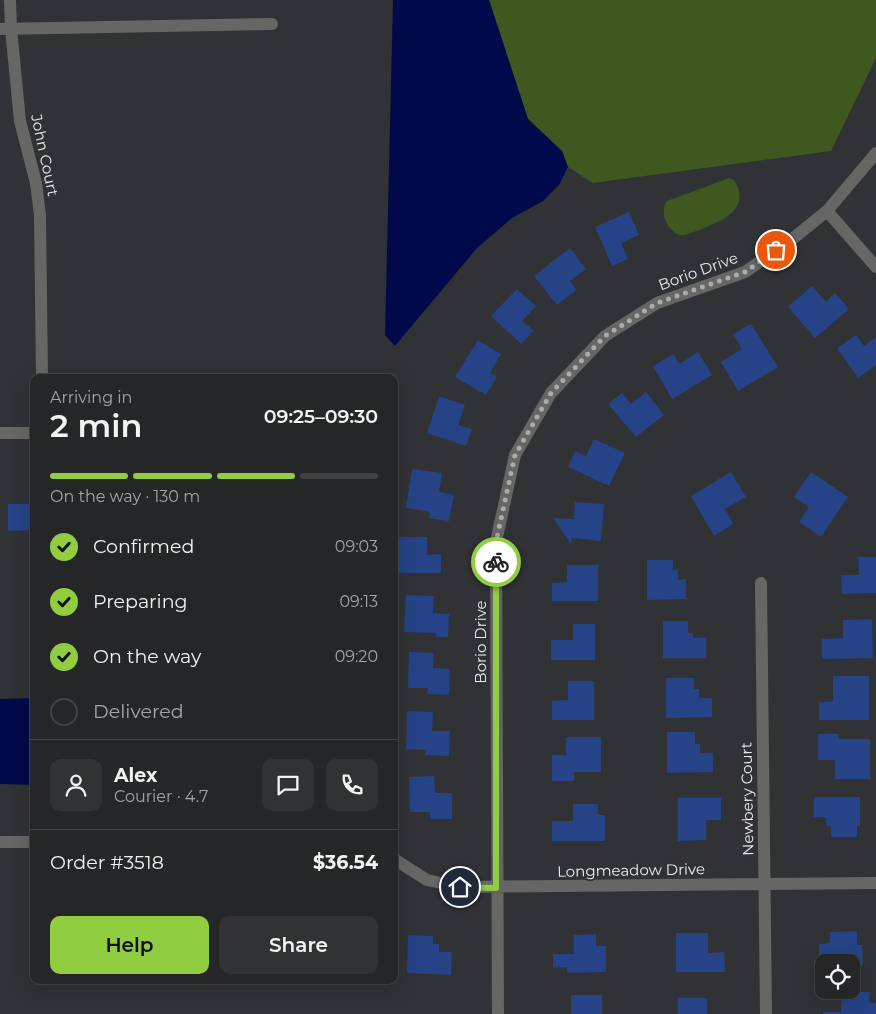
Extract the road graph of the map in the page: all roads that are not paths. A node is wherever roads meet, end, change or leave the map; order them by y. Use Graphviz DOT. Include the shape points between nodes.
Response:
graph roads {
  1 [pos="10,0"];
  2 [pos="272,24"];
  3 [pos="6,29"];
  4 [pos="876,153"];
  5 [pos="827,211"];
  6 [pos="876,267"];
  7 [pos="42,374"];
  8 [pos="0,433"];
  9 [pos="30,433"];
  10 [pos="762,583"];
  11 [pos="0,842"];
  12 [pos="30,842"];
  13 [pos="398,862"];
  14 [pos="876,883"];
  15 [pos="765,885"];
  16 [pos="496,888"];
  17 [pos="498,1014"];
  18 [pos="766,1014"];
  1 -- 3 [label="street, John Court"];
  2 -- 3 [label="street"];
  3 -- 7 [label="street, John Court" via="20,121 36,183 40,215"];
  4 -- 5 [label="street, Borio Drive"];
  5 -- 6 [label="street"];
  5 -- 16 [label="street, Borio Drive" via="745,272 657,303 605,336 551,393 515,455 496,542"];
  8 -- 9 [label="street"];
  10 -- 15 [label="street, Newbery Court"];
  11 -- 12 [label="street"];
  13 -- 16 [label="street, Longmeadow Drive" via="427,880 460,887"];
  14 -- 15 [label="street, Longmeadow Drive"];
  15 -- 16 [label="street, Longmeadow Drive"];
  15 -- 18 [label="street, Newbery Court"];
  16 -- 17 [label="street, Borio Drive"];
}
